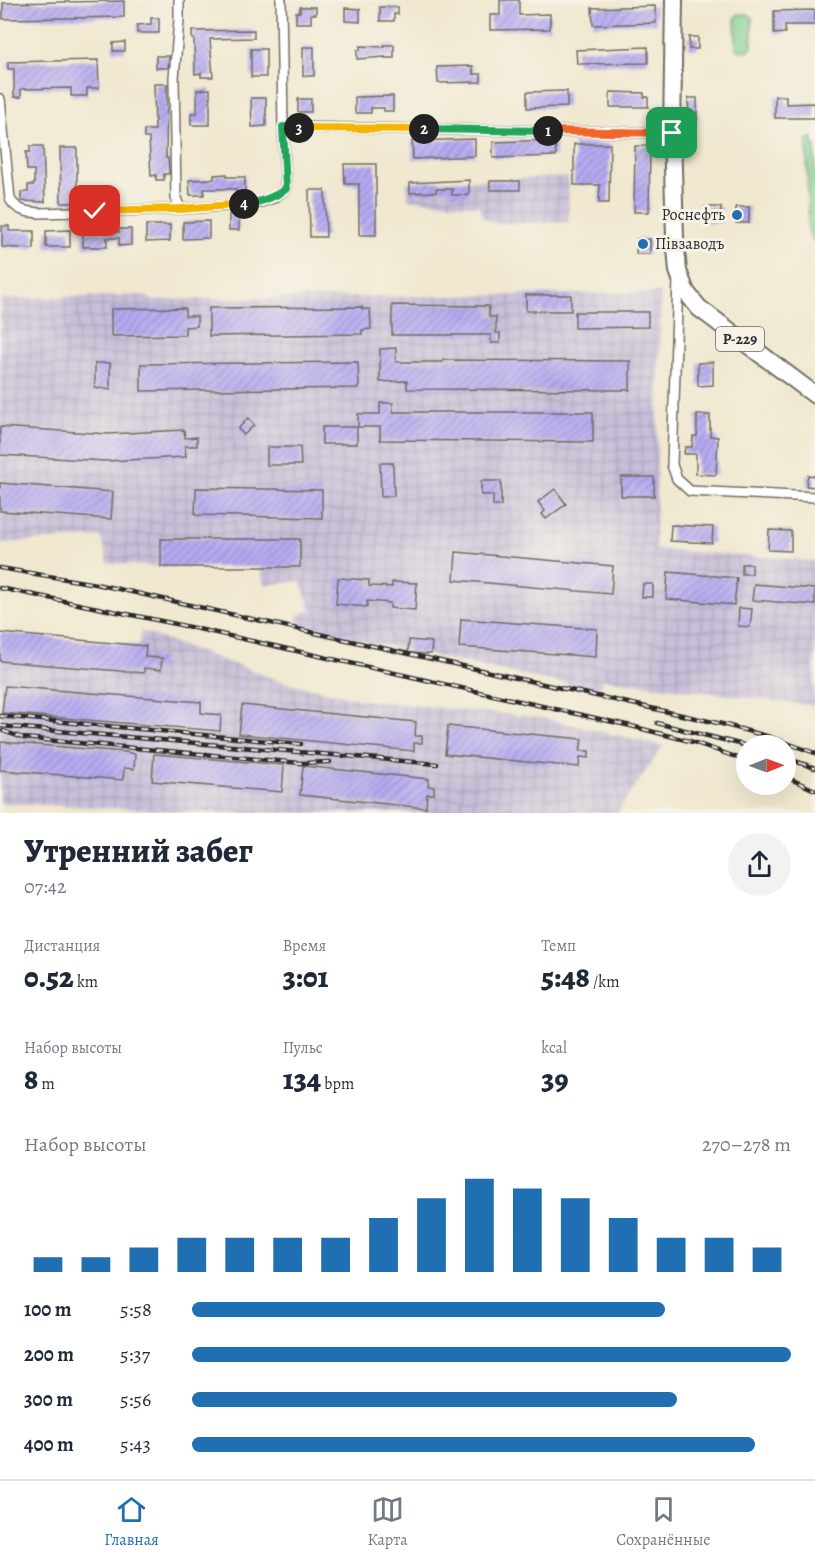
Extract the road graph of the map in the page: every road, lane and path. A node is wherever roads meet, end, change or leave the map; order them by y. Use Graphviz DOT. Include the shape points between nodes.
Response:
graph roads {
  1 [pos="179,0"];
  2 [pos="281,0"];
  3 [pos="674,0"];
  4 [pos="0,99"];
  5 [pos="283,127"];
  6 [pos="672,133"];
  7 [pos="180,209"];
  8 [pos="678,271"];
  9 [pos="815,395"];
  10 [pos="815,497"];
  1 -- 7 [label="street" via="174,78 176,198"];
  2 -- 5 [label="street"];
  3 -- 6 [label="highway, Р-229"];
  4 -- 7 [label="street" via="10,199 15,207 40,213"];
  5 -- 6 [label="street"];
  5 -- 7 [label="street" via="286,189 255,204"];
  6 -- 8 [label="highway, Р-229"];
  8 -- 9 [label="highway, Р-229" via="686,292 699,308"];
  8 -- 10 [label="street" via="672,465 677,479 690,491"];
}
